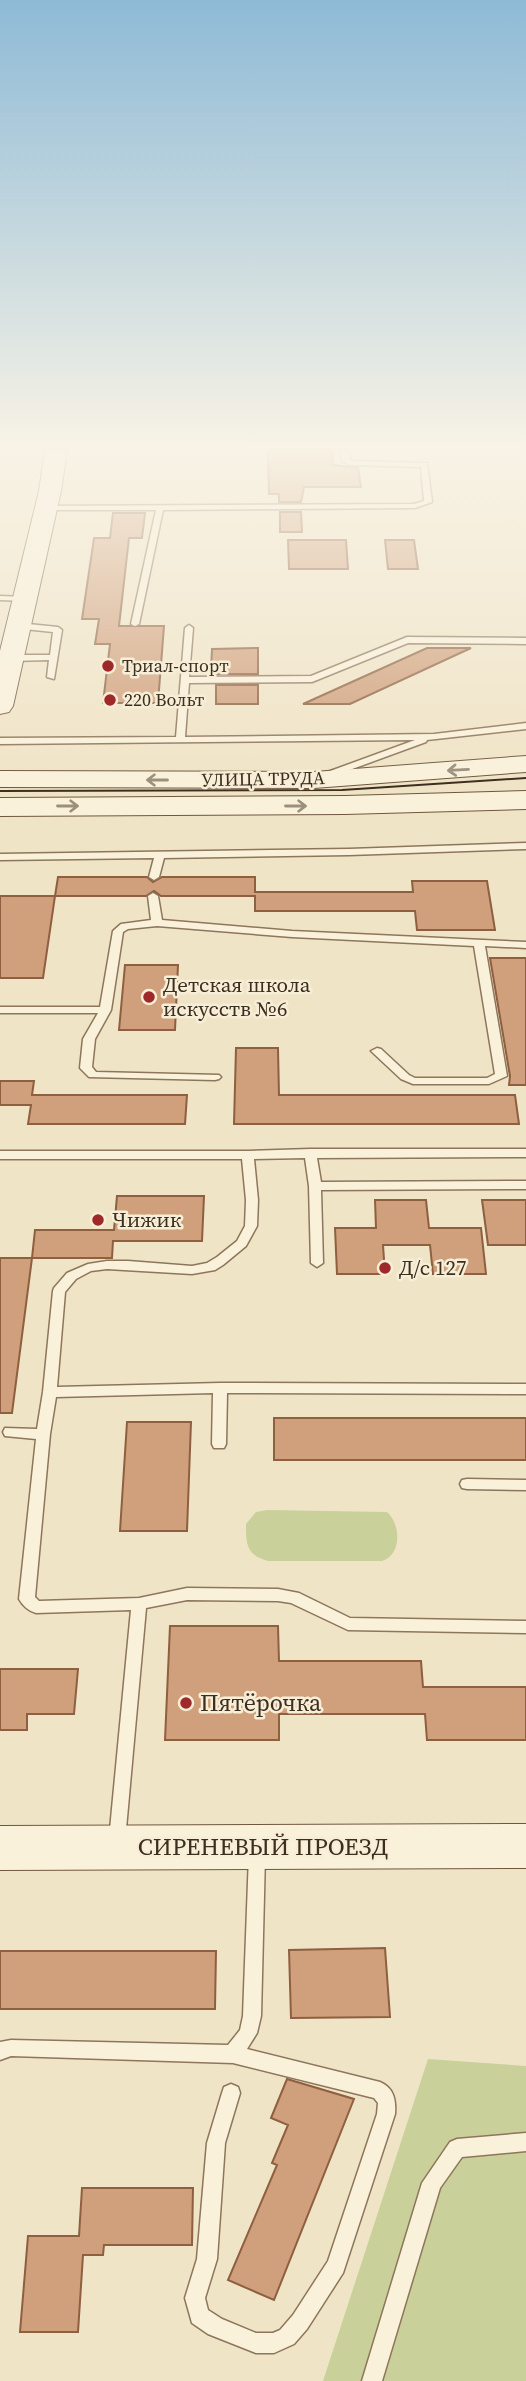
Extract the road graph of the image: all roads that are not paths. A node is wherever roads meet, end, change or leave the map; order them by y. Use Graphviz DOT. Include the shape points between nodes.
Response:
graph roads {
  1 [pos="33,561"];
  2 [pos="148,561"];
  3 [pos="0,598"];
  4 [pos="24,599"];
  5 [pos="135,624"];
  6 [pos="18,626"];
  7 [pos="189,628"];
  8 [pos="526,641"];
  9 [pos="54,657"];
  10 [pos="6,672"];
  11 [pos="51,677"];
  12 [pos="185,680"];
  13 [pos="0,706"];
  14 [pos="526,726"];
  15 [pos="433,737"];
  16 [pos="180,740"];
  17 [pos="0,741"];
  18 [pos="526,764"];
  19 [pos="0,779"];
  20 [pos="314,780"];
  21 [pos="526,800"];
  22 [pos="0,807"];
  23 [pos="526,846"];
  24 [pos="160,854"];
  25 [pos="0,857"];
  26 [pos="154,877"];
  27 [pos="153,896"];
  28 [pos="157,923"];
  29 [pos="479,944"];
  30 [pos="526,945"];
  31 [pos="0,1010"];
  32 [pos="105,1010"];
  33 [pos="377,1051"];
  34 [pos="215,1077"];
  35 [pos="310,1153"];
  36 [pos="526,1153"];
  37 [pos="0,1155"];
  38 [pos="248,1156"];
  39 [pos="526,1185"];
  40 [pos="316,1186"];
  41 [pos="317,1263"];
  42 [pos="220,1388"];
  43 [pos="526,1389"];
  44 [pos="50,1392"];
  45 [pos="10,1432"];
  46 [pos="43,1434"];
  47 [pos="219,1444"];
  48 [pos="467,1484"];
  49 [pos="526,1485"];
  50 [pos="139,1604"];
  51 [pos="526,1627"];
  52 [pos="526,1846"];
  53 [pos="116,1847"];
  54 [pos="257,1847"];
  55 [pos="0,1848"];
  56 [pos="0,2051"];
  57 [pos="233,2054"];
  58 [pos="231,2093"];
  59 [pos="526,2142"];
  60 [pos="372,2381"];
  1 -- 4 [label="main road"];
  2 -- 5 [label="lane"];
  3 -- 4 [label="lane"];
  4 -- 6 [label="main road"];
  6 -- 9 [label="lane" via="56,628"];
  6 -- 10 [label="main road"];
  7 -- 12 [label="lane"];
  8 -- 12 [label="lane" via="407,640 312,679"];
  9 -- 10 [label="lane"];
  9 -- 11 [label="lane"];
  10 -- 13 [label="main road"];
  12 -- 16 [label="lane"];
  14 -- 15 [label="lane"];
  15 -- 16 [label="lane"];
  15 -- 20 [label="lane"];
  16 -- 17 [label="lane"];
  18 -- 20 [label="main road, УЛИЦА ТРУДА, one-way"];
  20 -- 19 [label="main road, УЛИЦА ТРУДА, one-way"];
  22 -- 21 [label="main road, УЛИЦА ТРУДА, one-way"];
  23 -- 24 [label="lane"];
  24 -- 25 [label="lane"];
  24 -- 26 [label="lane"];
  27 -- 28 [label="lane"];
  28 -- 29 [label="lane"];
  28 -- 32 [label="lane" via="120,929"];
  29 -- 30 [label="lane"];
  29 -- 33 [label="lane" via="501,1076 489,1081 414,1081"];
  31 -- 32 [label="lane"];
  32 -- 34 [label="lane" via="89,1039 89,1073"];
  35 -- 36 [label="lane"];
  35 -- 38 [label="lane"];
  35 -- 40 [label="lane"];
  37 -- 38 [label="lane"];
  38 -- 44 [label="lane" via="251,1224 246,1239 213,1266 191,1271 115,1265 80,1270 64,1282 59,1292"];
  39 -- 40 [label="lane"];
  40 -- 41 [label="lane"];
  42 -- 43 [label="lane"];
  42 -- 44 [label="lane"];
  42 -- 47 [label="lane"];
  44 -- 46 [label="lane"];
  45 -- 46 [label="lane"];
  46 -- 50 [label="lane" via="27,1599 36,1607"];
  48 -- 49 [label="lane"];
  50 -- 51 [label="lane" via="187,1594 278,1595 294,1597 348,1623"];
  50 -- 53 [label="lane"];
  52 -- 54 [label="main road, СИРЕНЕВЫЙ ПРОЕЗД"];
  53 -- 54 [label="main road, СИРЕНЕВЫЙ ПРОЕЗД"];
  53 -- 55 [label="main road, СИРЕНЕВЫЙ ПРОЕЗД"];
  54 -- 57 [label="lane" via="252,2016"];
  56 -- 57 [label="lane"];
  57 -- 58 [label="lane" via="380,2091 387,2101 336,2266 300,2322 287,2337 274,2343 256,2343 215,2327 199,2316 195,2298 207,2259 216,2143"];
  59 -- 60 [label="lane" via="457,2148 432,2183"];
}
